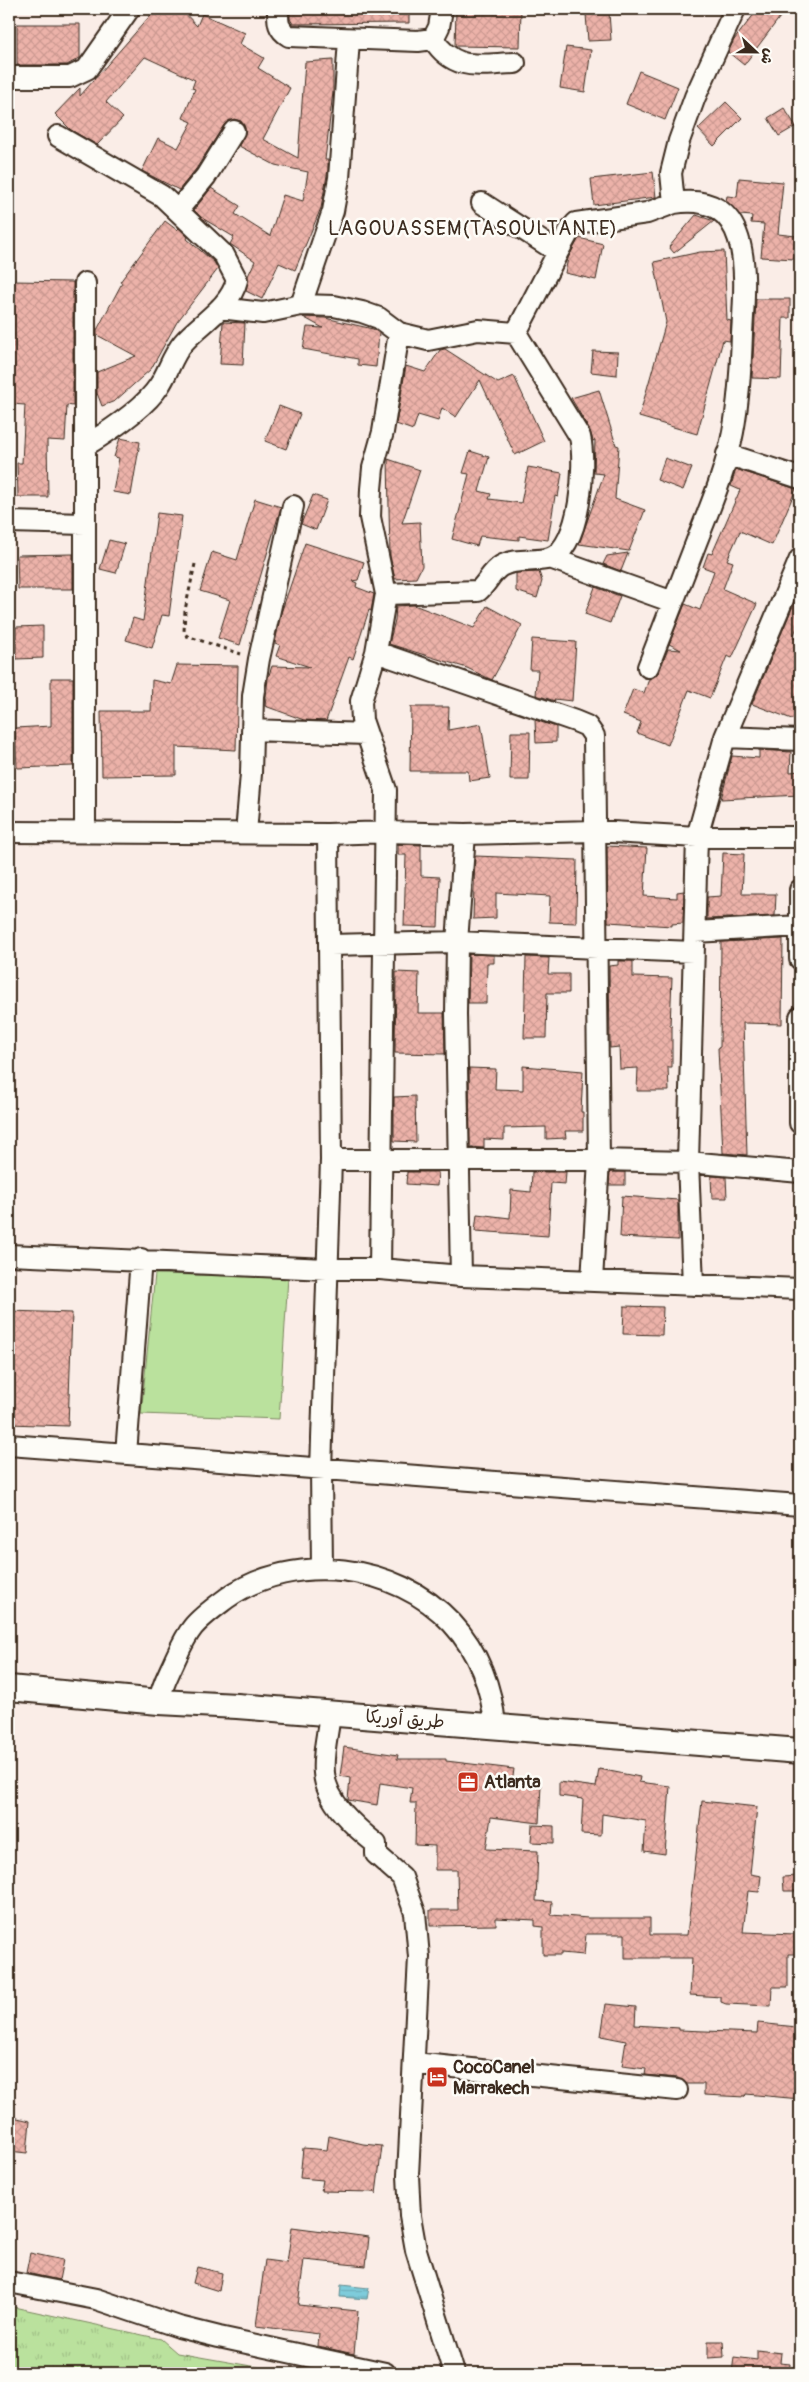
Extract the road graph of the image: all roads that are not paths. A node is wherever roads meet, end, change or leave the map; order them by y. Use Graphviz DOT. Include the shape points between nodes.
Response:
graph roads {
  1 [pos="129,9"];
  2 [pos="278,9"];
  3 [pos="442,9"];
  4 [pos="735,9"];
  5 [pos="349,40"];
  6 [pos="434,40"];
  7 [pos="515,63"];
  8 [pos="9,77"];
  9 [pos="234,131"];
  10 [pos="58,136"];
  11 [pos="482,203"];
  12 [pos="674,203"];
  13 [pos="178,210"];
  14 [pos="558,252"];
  15 [pos="85,283"];
  16 [pos="301,305"];
  17 [pos="220,308"];
  18 [pos="399,333"];
  19 [pos="516,333"];
  20 [pos="85,446"];
  21 [pos="727,454"];
  22 [pos="800,478"];
  23 [pos="293,506"];
  24 [pos="9,522"];
  25 [pos="85,524"];
  26 [pos="550,558"];
  27 [pos="800,559"];
  28 [pos="386,594"];
  29 [pos="674,602"];
  30 [pos="376,652"];
  31 [pos="648,666"];
  32 [pos="252,730"];
  33 [pos="366,734"];
  34 [pos="725,737"];
  35 [pos="800,740"];
  36 [pos="85,831"];
  37 [pos="595,831"];
  38 [pos="9,832"];
  39 [pos="386,832"];
  40 [pos="246,833"];
  41 [pos="328,834"];
  42 [pos="465,834"];
  43 [pos="697,836"];
  44 [pos="800,837"];
  45 [pos="800,890"];
  46 [pos="800,926"];
  47 [pos="695,932"];
  48 [pos="458,942"];
  49 [pos="330,945"];
  50 [pos="384,945"];
  51 [pos="598,948"];
  52 [pos="693,952"];
  53 [pos="800,959"];
  54 [pos="800,1017"];
  55 [pos="800,1123"];
  56 [pos="459,1158"];
  57 [pos="381,1159"];
  58 [pos="331,1160"];
  59 [pos="599,1160"];
  60 [pos="688,1162"];
  61 [pos="800,1172"];
  62 [pos="9,1255"];
  63 [pos="141,1259"];
  64 [pos="327,1269"];
  65 [pos="380,1269"];
  66 [pos="461,1276"];
  67 [pos="592,1281"];
  68 [pos="692,1285"];
  69 [pos="800,1289"];
  70 [pos="9,1445"];
  71 [pos="126,1454"];
  72 [pos="321,1470"];
  73 [pos="800,1505"];
  74 [pos="322,1568"];
  75 [pos="9,1688"];
  76 [pos="159,1702"];
  77 [pos="330,1714"];
  78 [pos="495,1726"];
  79 [pos="800,1751"];
  80 [pos="414,2064"];
  81 [pos="677,2090"];
  82 [pos="9,2282"];
  83 [pos="385,2373"];
  84 [pos="454,2373"];
  1 -- 8 [label="street" via="87,69 70,77"];
  2 -- 5 [label="street" via="279,26 288,36"];
  3 -- 6 [label="street"];
  4 -- 12 [label="street" via="679,141 671,173"];
  5 -- 6 [label="street"];
  5 -- 16 [label="street" via="335,203 326,238"];
  6 -- 7 [label="street" via="443,54 452,60 469,64"];
  9 -- 13 [label="street" via="206,176"];
  10 -- 13 [label="street" via="162,196"];
  11 -- 14 [label="street"];
  12 -- 14 [label="street" via="647,213 576,223"];
  12 -- 21 [label="street" via="702,201 714,207 728,219 740,241 744,263 741,348 733,432"];
  13 -- 17 [label="street" via="224,255 234,272 237,280 233,293"];
  14 -- 19 [label="street"];
  15 -- 20 [label="street"];
  16 -- 17 [label="street" via="263,313"];
  16 -- 18 [label="street" via="334,306 362,312 379,318"];
  17 -- 20 [label="street" via="184,342 149,398 113,429"];
  18 -- 19 [label="street" via="428,340 478,330"];
  18 -- 28 [label="street" via="370,489 370,517"];
  19 -- 26 [label="street" via="580,437 584,454 578,513 560,550"];
  20 -- 25 [label="street"];
  21 -- 22 [label="street"];
  21 -- 29 [label="street"];
  23 -- 32 [label="street" via="252,696"];
  24 -- 25 [label="street"];
  25 -- 36 [label="street"];
  26 -- 28 [label="street" via="515,561 501,566 478,591"];
  26 -- 29 [label="street"];
  27 -- 34 [label="street"];
  28 -- 30 [label="street"];
  29 -- 31 [label="street"];
  30 -- 33 [label="street" via="361,701"];
  30 -- 37 [label="street" via="587,726 594,736"];
  32 -- 33 [label="street"];
  32 -- 40 [label="street"];
  33 -- 39 [label="street" via="386,790"];
  34 -- 35 [label="street"];
  34 -- 43 [label="street"];
  36 -- 38 [label="street"];
  36 -- 40 [label="street"];
  37 -- 42 [label="street"];
  37 -- 43 [label="street"];
  37 -- 51 [label="street"];
  39 -- 41 [label="street"];
  39 -- 42 [label="street"];
  39 -- 50 [label="street"];
  40 -- 41 [label="street"];
  41 -- 49 [label="street"];
  42 -- 48 [label="street"];
  43 -- 44 [label="street"];
  43 -- 47 [label="street"];
  45 -- 46 [label="street"];
  46 -- 47 [label="street"];
  46 -- 53 [label="street"];
  47 -- 52 [label="street"];
  48 -- 50 [label="street"];
  48 -- 51 [label="street"];
  48 -- 56 [label="street"];
  49 -- 50 [label="street"];
  49 -- 58 [label="street"];
  50 -- 57 [label="street"];
  51 -- 52 [label="street"];
  51 -- 59 [label="street"];
  52 -- 60 [label="street"];
  54 -- 55 [label="street"];
  56 -- 57 [label="street"];
  56 -- 59 [label="street"];
  56 -- 66 [label="street"];
  57 -- 58 [label="street"];
  57 -- 65 [label="street"];
  58 -- 64 [label="street"];
  59 -- 60 [label="street"];
  59 -- 67 [label="street"];
  60 -- 61 [label="street"];
  60 -- 68 [label="street"];
  62 -- 63 [label="street"];
  63 -- 64 [label="street"];
  63 -- 71 [label="street"];
  64 -- 65 [label="street"];
  64 -- 72 [label="street"];
  65 -- 66 [label="street"];
  66 -- 67 [label="street"];
  67 -- 68 [label="street"];
  68 -- 69 [label="street"];
  70 -- 71 [label="street"];
  71 -- 72 [label="street"];
  72 -- 73 [label="street"];
  72 -- 74 [label="street"];
  74 -- 76 [label="street" via="279,1573 253,1583 213,1608 193,1626 182,1643 162,1686"];
  74 -- 78 [label="street" via="347,1571 398,1586 419,1596 445,1616 466,1640 480,1667 493,1704"];
  75 -- 76 [label="street, طريق أوريكا"];
  76 -- 77 [label="street, طريق أوريكا"];
  77 -- 78 [label="street, طريق أوريكا"];
  77 -- 80 [label="street" via="324,1773 329,1792 354,1824 376,1844 376,1854 402,1876 415,1913 418,1957"];
  78 -- 79 [label="street, طريق أوريكا"];
  80 -- 81 [label="street"];
  80 -- 84 [label="street" via="408,2175 410,2216 416,2250"];
  82 -- 83 [label="street" via="96,2299 219,2337"];
}
